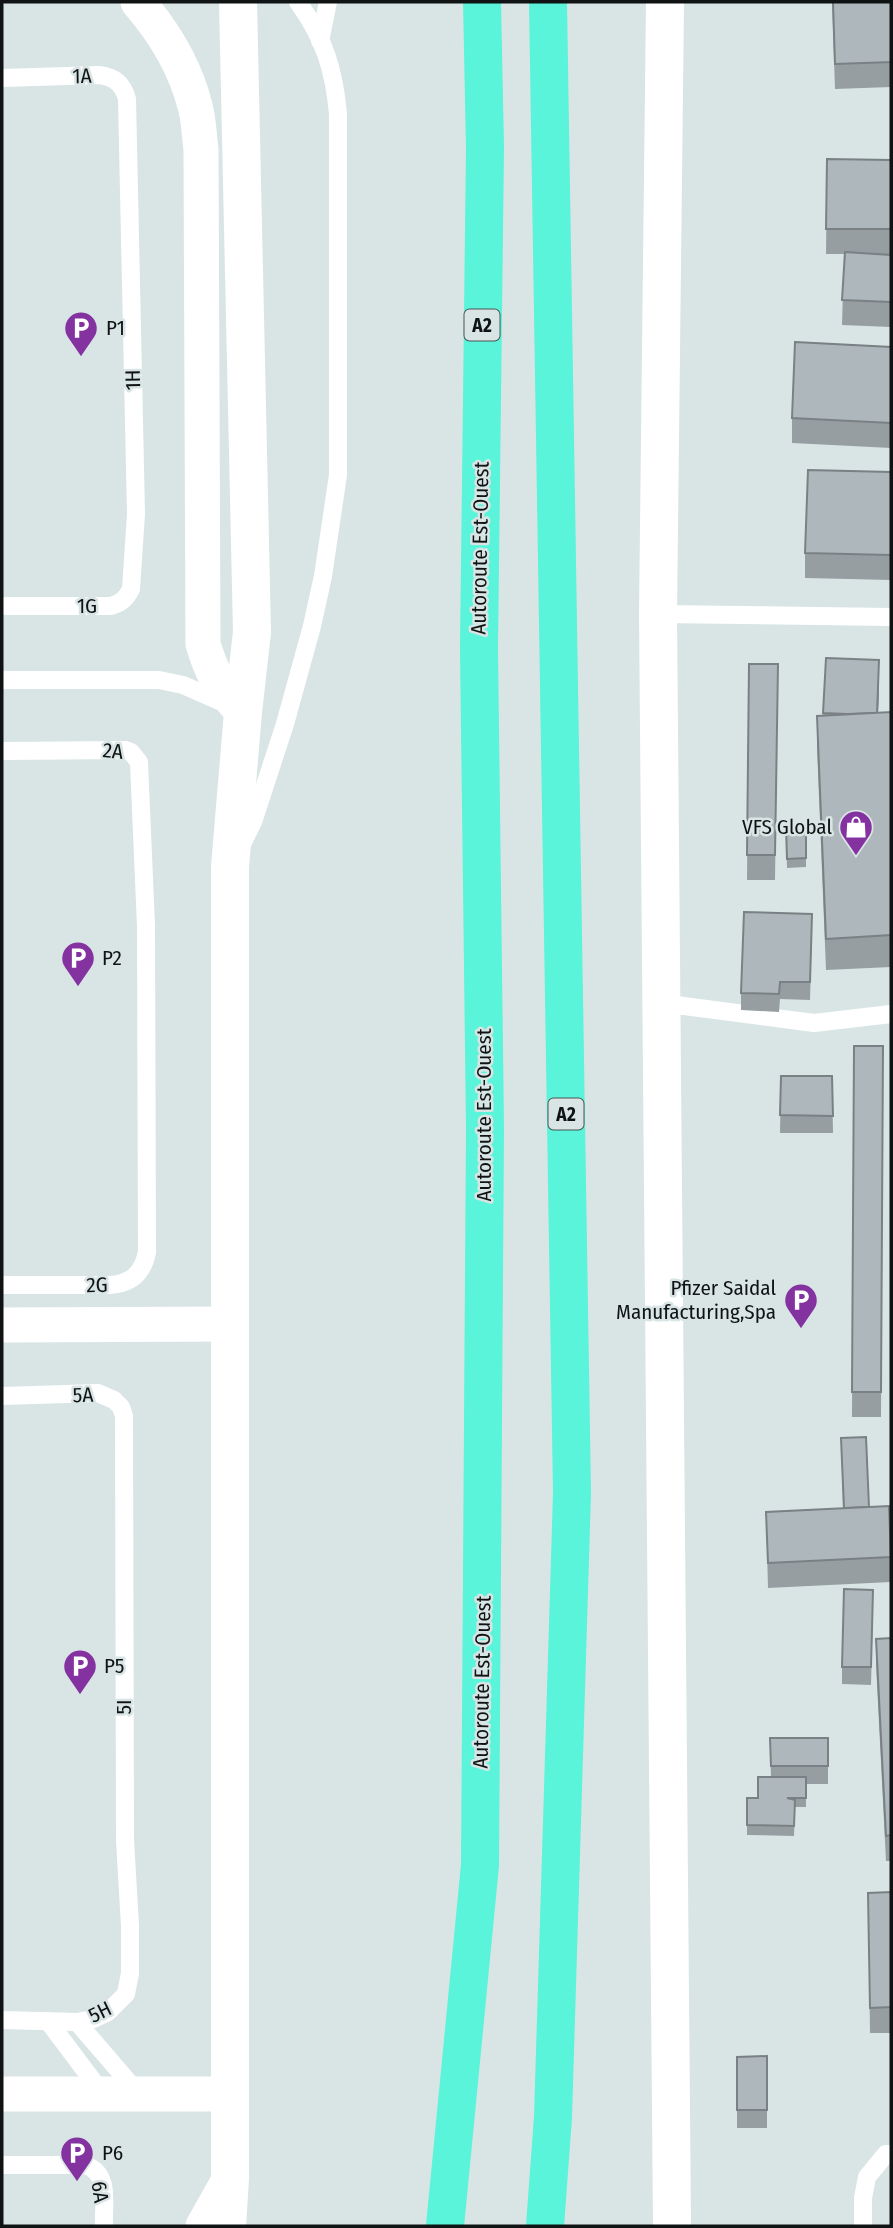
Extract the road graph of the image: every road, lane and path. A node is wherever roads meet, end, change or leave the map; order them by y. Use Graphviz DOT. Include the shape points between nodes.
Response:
graph roads {
  1 [pos="138,2"];
  2 [pos="238,2"];
  3 [pos="298,2"];
  4 [pos="328,2"];
  5 [pos="482,2"];
  6 [pos="548,2"];
  7 [pos="665,2"];
  8 [pos="320,41"];
  9 [pos="2,78"];
  10 [pos="128,163"];
  11 [pos="136,514"];
  12 [pos="2,606"];
  13 [pos="658,614"];
  14 [pos="891,617"];
  15 [pos="2,680"];
  16 [pos="243,712"];
  17 [pos="2,751"];
  18 [pos="230,867"];
  19 [pos="661,1003"];
  20 [pos="891,1014"];
  21 [pos="148,1184"];
  22 [pos="2,1285"];
  23 [pos="231,1324"];
  24 [pos="2,1325"];
  25 [pos="2,1396"];
  26 [pos="124,1487"];
  27 [pos="130,1926"];
  28 [pos="2,2020"];
  29 [pos="48,2021"];
  30 [pos="78,2022"];
  31 [pos="102,2093"];
  32 [pos="138,2093"];
  33 [pos="2,2094"];
  34 [pos="230,2094"];
  35 [pos="457,2117"];
  36 [pos="891,2154"];
  37 [pos="2,2165"];
  38 [pos="230,2178"];
  39 [pos="104,2226"];
  40 [pos="203,2226"];
  41 [pos="227,2226"];
  42 [pos="427,2226"];
  43 [pos="445,2226"];
  44 [pos="545,2226"];
  45 [pos="672,2226"];
  46 [pos="863,2226"];
  1 -- 16 [label="street" via="181,65 195,106 201,149 203,644 224,693"];
  2 -- 16 [label="main road" via="252,632"];
  3 -- 8 [label="lane"];
  4 -- 8 [label="lane"];
  5 -- 35 [label="highway, Autoroute Est-Ouest / A2" via="485,148 479,648 485,1155 481,1837"];
  6 -- 44 [label="highway, A2" via="572,1493 553,2117"];
  7 -- 13 [label="main road"];
  8 -- 18 [label="lane" via="331,65 338,114 338,475 323,576 300,675 253,822"];
  9 -- 10 [label="lane, 1A" via="99,75 118,81 127,99"];
  10 -- 11 [label="lane, 1H"];
  11 -- 12 [label="lane, 1G" via="131,589 120,603"];
  13 -- 14 [label="lane"];
  13 -- 19 [label="main road"];
  15 -- 16 [label="lane" via="159,680 205,693"];
  16 -- 18 [label="main road"];
  17 -- 21 [label="lane, 2A" via="126,750 139,762 146,926"];
  18 -- 23 [label="main road"];
  19 -- 20 [label="lane" via="814,1023"];
  19 -- 45 [label="main road"];
  21 -- 22 [label="lane, 2G" via="147,1252 145,1263 131,1280 109,1285"];
  23 -- 24 [label="street"];
  23 -- 34 [label="main road"];
  25 -- 26 [label="lane, 5A" via="98,1393 114,1400 124,1416"];
  26 -- 27 [label="lane, 5I" via="125,1840"];
  27 -- 30 [label="lane, 5H" via="126,1994 108,2012"];
  28 -- 29 [label="lane, 5H"];
  29 -- 30 [label="lane, 5H"];
  29 -- 31 [label="lane"];
  30 -- 32 [label="lane"];
  31 -- 32 [label="street"];
  31 -- 33 [label="street"];
  32 -- 34 [label="street"];
  34 -- 38 [label="main road"];
  35 -- 42 [label="highway"];
  35 -- 43 [label="highway, Autoroute Est-Ouest / A2"];
  36 -- 46 [label="lane" via="867,2177"];
  37 -- 39 [label="lane, 6A" via="93,2167 103,2180"];
  38 -- 40 [label="street"];
  38 -- 41 [label="main road"];
}
